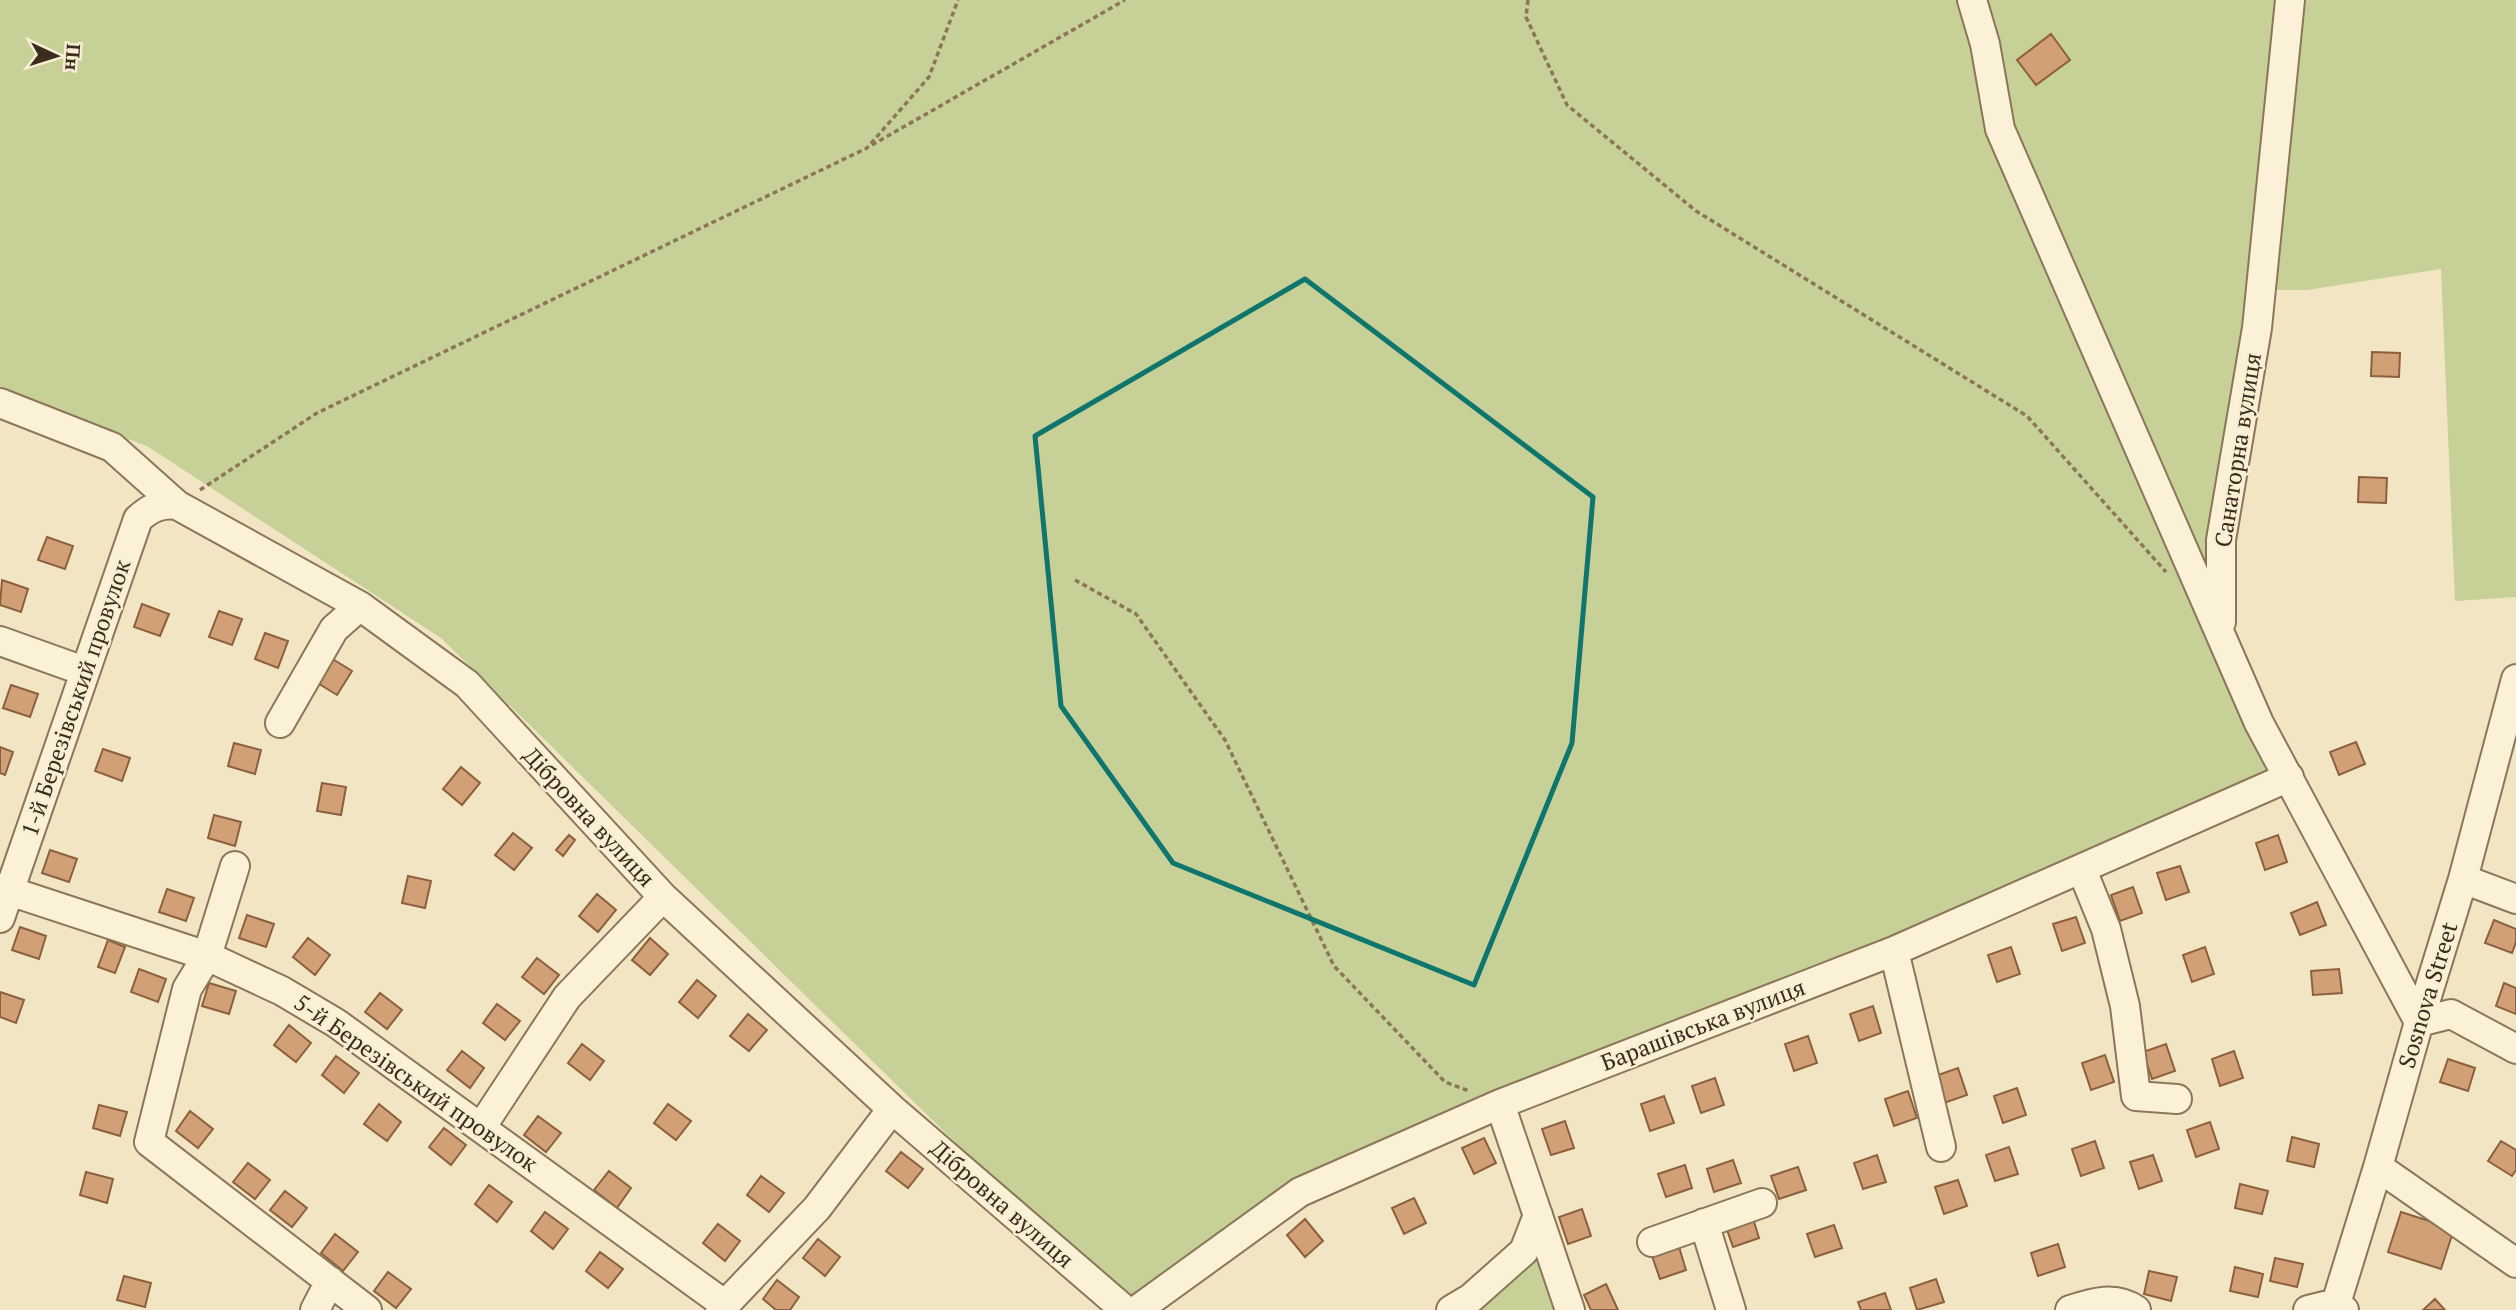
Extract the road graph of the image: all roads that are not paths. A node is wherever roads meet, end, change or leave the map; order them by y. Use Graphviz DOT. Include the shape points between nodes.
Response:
graph roads {
  1 [pos="1972,0"];
  2 [pos="2290,0"];
  3 [pos="0,403"];
  4 [pos="177,505"];
  5 [pos="360,606"];
  6 [pos="2221,635"];
  7 [pos="0,641"];
  8 [pos="84,671"];
  9 [pos="2516,679"];
  10 [pos="280,723"];
  11 [pos="2289,777"];
  12 [pos="235,866"];
  13 [pos="2082,870"];
  14 [pos="2463,880"];
  15 [pos="5,889"];
  16 [pos="663,897"];
  17 [pos="2516,899"];
  18 [pos="0,918"];
  19 [pos="1894,951"];
  20 [pos="207,956"];
  21 [pos="2418,1022"];
  22 [pos="2516,1049"];
  23 [pos="2177,1099"];
  24 [pos="1500,1104"];
  25 [pos="892,1109"];
  26 [pos="482,1126"];
  27 [pos="1941,1147"];
  28 [pos="2378,1167"];
  29 [pos="1762,1203"];
  30 [pos="1538,1215"];
  31 [pos="1703,1223"];
  32 [pos="1652,1242"];
  33 [pos="2516,1263"];
  34 [pos="330,1281"];
  35 [pos="722,1307"];
  36 [pos="2338,1308"];
  37 [pos="315,1310"];
  38 [pos="367,1310"];
  39 [pos="1125,1310"];
  40 [pos="1137,1310"];
  41 [pos="1451,1310"];
  42 [pos="1570,1310"];
  43 [pos="1731,1310"];
  44 [pos="2070,1310"];
  45 [pos="2136,1310"];
  46 [pos="2308,1310"];
  1 -- 6 [label="street" via="2000,129"];
  2 -- 6 [label="street, Санаторна вулиця" via="2257,328 2221,540"];
  3 -- 4 [label="street, Дібровна вулиця" via="112,447"];
  4 -- 5 [label="street, Дібровна вулиця"];
  4 -- 8 [label="street, 1-й Березівський провулок" via="157,506 138,519"];
  5 -- 10 [label="street" via="334,629"];
  5 -- 16 [label="street, Дібровна вулиця" via="467,684"];
  6 -- 11 [label="street, Санаторна вулиця" via="2259,723"];
  7 -- 8 [label="street"];
  8 -- 15 [label="street, 1-й Березівський провулок"];
  9 -- 14 [label="street, Sosnova Street"];
  11 -- 13 [label="street, Барашівська вулиця"];
  11 -- 21 [label="street, Санаторна вулиця"];
  12 -- 20 [label="street"];
  13 -- 19 [label="street, Барашівська вулиця"];
  13 -- 23 [label="street" via="2106,929 2125,1006 2136,1096"];
  14 -- 17 [label="street"];
  14 -- 21 [label="street, Sosnova Street"];
  15 -- 18 [label="street, 1-й Березівський провулок"];
  15 -- 20 [label="street, 5-й Березівський провулок"];
  16 -- 25 [label="street, Дібровна вулиця"];
  16 -- 26 [label="street" via="567,997"];
  19 -- 24 [label="street, Барашівська вулиця"];
  19 -- 27 [label="street"];
  20 -- 26 [label="street, 5-й Березівський провулок" via="337,1023"];
  20 -- 34 [label="street" via="187,989 149,1142"];
  21 -- 22 [label="street" via="2451,1014"];
  21 -- 28 [label="street, Sosnova Street"];
  24 -- 30 [label="street"];
  24 -- 40 [label="street, Барашівська вулиця" via="1300,1192"];
  25 -- 35 [label="street" via="817,1208"];
  25 -- 39 [label="street, Дібровна вулиця"];
  26 -- 35 [label="street, 5-й Березівський провулок"];
  28 -- 33 [label="street"];
  28 -- 36 [label="street, Sosnova Street"];
  29 -- 31 [label="street"];
  30 -- 41 [label="street" via="1524,1251"];
  30 -- 42 [label="street"];
  31 -- 32 [label="street"];
  31 -- 43 [label="street"];
  34 -- 37 [label="street"];
  34 -- 38 [label="street"];
  36 -- 46 [label="street"];
  44 -- 45 [label="street" via="2101,1300"];
}
